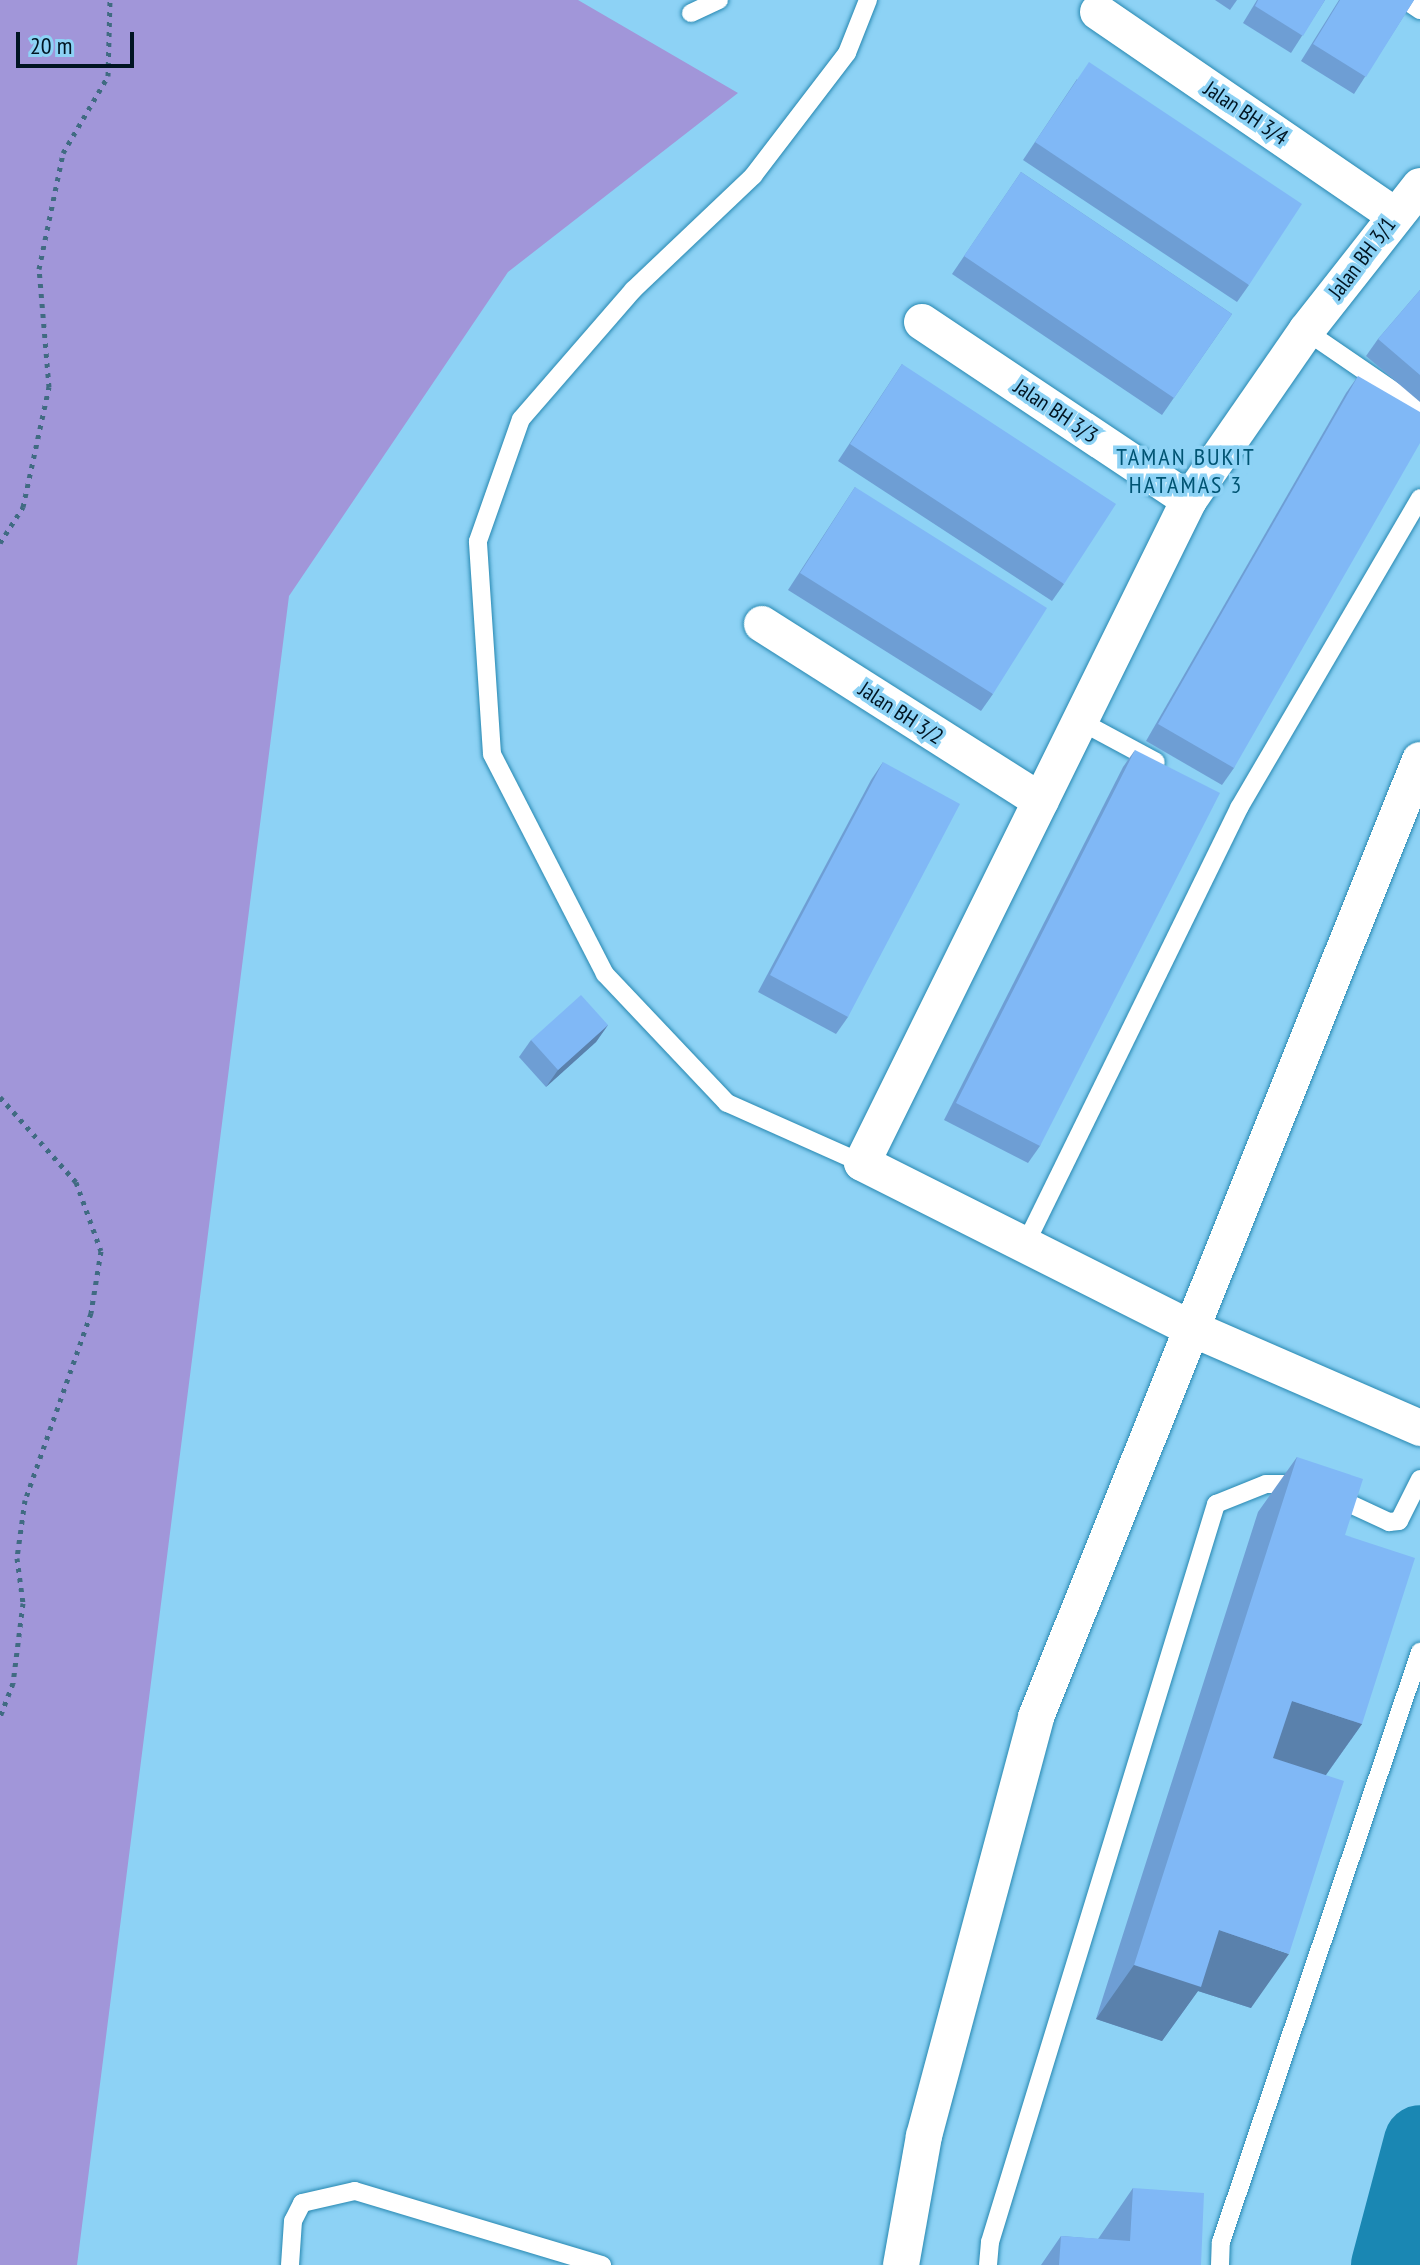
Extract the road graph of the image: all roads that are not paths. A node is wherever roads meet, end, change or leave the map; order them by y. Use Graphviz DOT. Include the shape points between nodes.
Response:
graph roads {
  1 [pos="719,0"];
  2 [pos="868,0"];
  3 [pos="1405,0"];
  4 [pos="1094,6"];
  5 [pos="1420,10"];
  6 [pos="691,13"];
  7 [pos="1420,186"];
  8 [pos="1394,215"];
  9 [pos="922,322"];
  10 [pos="1306,331"];
  11 [pos="1420,409"];
  12 [pos="1420,498"];
  13 [pos="1189,500"];
  14 [pos="762,624"];
  15 [pos="1080,721"];
  16 [pos="1420,760"];
  17 [pos="1173,772"];
  18 [pos="1041,801"];
  19 [pos="862,1163"];
  20 [pos="1025,1245"];
  21 [pos="1188,1327"];
  22 [pos="1420,1428"];
  23 [pos="1420,1479"];
  24 [pos="1420,1652"];
  25 [pos="290,2265"];
  26 [pos="602,2265"];
  27 [pos="901,2265"];
  28 [pos="988,2265"];
  29 [pos="1220,2265"];
  1 -- 6 [label="lane"];
  2 -- 19 [label="lane" via="847,53 753,176 633,290 521,419 478,541 492,754 605,974 727,1103"];
  3 -- 5 [label="lane"];
  4 -- 8 [label="street, Jalan BH 3/4"];
  7 -- 8 [label="street, Jalan BH 3/1"];
  8 -- 10 [label="street, Jalan BH 3/1"];
  9 -- 13 [label="street, Jalan BH 3/3"];
  10 -- 11 [label="lane"];
  10 -- 13 [label="street, Jalan BH 3/1"];
  12 -- 20 [label="lane" via="1232,804"];
  13 -- 15 [label="street, Jalan BH 3/1"];
  14 -- 18 [label="street, Jalan BH 3/2"];
  15 -- 17 [label="lane"];
  15 -- 18 [label="street, Jalan BH 3/1"];
  16 -- 21 [label="street"];
  18 -- 19 [label="street, Jalan BH 3/1"];
  19 -- 20 [label="street"];
  20 -- 21 [label="street"];
  21 -- 22 [label="street"];
  21 -- 27 [label="street" via="1036,1717 924,2136"];
  23 -- 28 [label="lane" via="1399,1521 1389,1522 1306,1484 1266,1484 1216,1504 990,2242"];
  24 -- 29 [label="lane" via="1221,2242"];
  25 -- 26 [label="lane" via="293,2221 302,2203 355,2191"];
}
